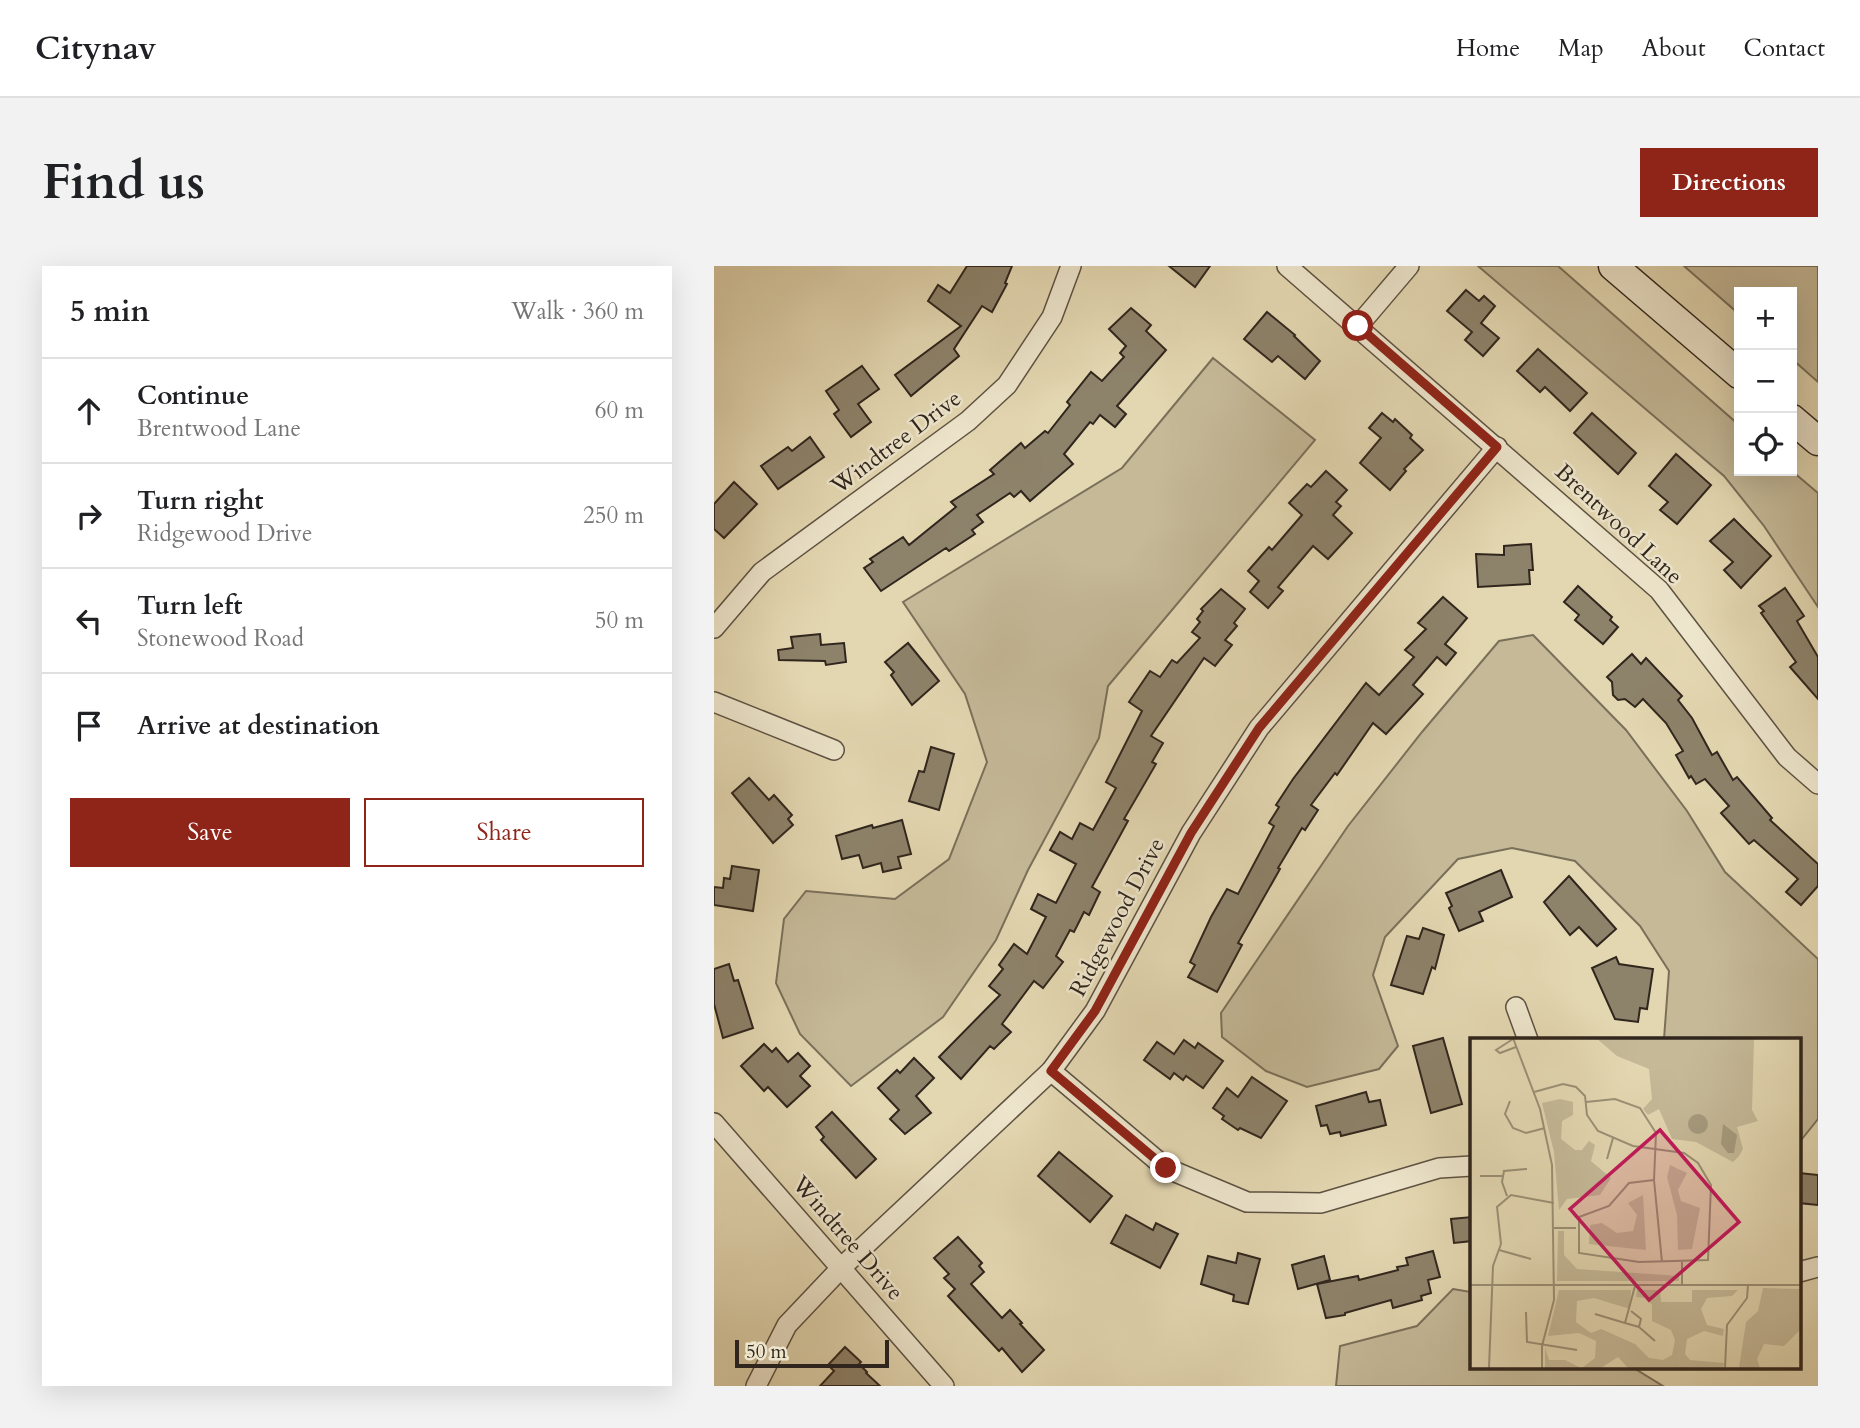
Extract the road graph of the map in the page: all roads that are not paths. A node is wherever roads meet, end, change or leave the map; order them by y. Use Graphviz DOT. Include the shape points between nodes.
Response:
graph roads {
  1 [pos="1071,266"];
  2 [pos="1287,266"];
  3 [pos="1409,266"];
  4 [pos="1613,266"];
  5 [pos="1358,326"];
  6 [pos="1734,370"];
  7 [pos="1797,423"];
  8 [pos="1818,441"];
  9 [pos="1497,447"];
  10 [pos="714,628"];
  11 [pos="714,702"];
  12 [pos="834,750"];
  13 [pos="1818,785"];
  14 [pos="1516,1007"];
  15 [pos="1527,1038"];
  16 [pos="1051,1071"];
  17 [pos="714,1123"];
  18 [pos="1470,1166"];
  19 [pos="842,1267"];
  20 [pos="1818,1267"];
  21 [pos="1800,1272"];
  22 [pos="756,1386"];
  23 [pos="944,1386"];
  1 -- 10 [label="street, Windtree Drive" via="1052,317 1007,385 968,421 762,572"];
  2 -- 5 [label="street"];
  3 -- 5 [label="street"];
  4 -- 6 [label="street"];
  5 -- 9 [label="street, Brentwood Lane"];
  7 -- 8 [label="street"];
  9 -- 13 [label="street, Brentwood Lane" via="1659,590 1787,757"];
  9 -- 16 [label="street, Ridgewood Drive" via="1259,728 1191,833 1095,1011"];
  11 -- 12 [label="street"];
  14 -- 15 [label="street"];
  16 -- 18 [label="street" via="1166,1168 1247,1202 1321,1203 1439,1168"];
  16 -- 19 [label="street, Ridgewood Drive"];
  17 -- 19 [label="street, Windtree Drive"];
  19 -- 22 [label="street, Ridgewood Drive" via="787,1325"];
  19 -- 23 [label="street, Windtree Drive"];
  20 -- 21 [label="street"];
}
